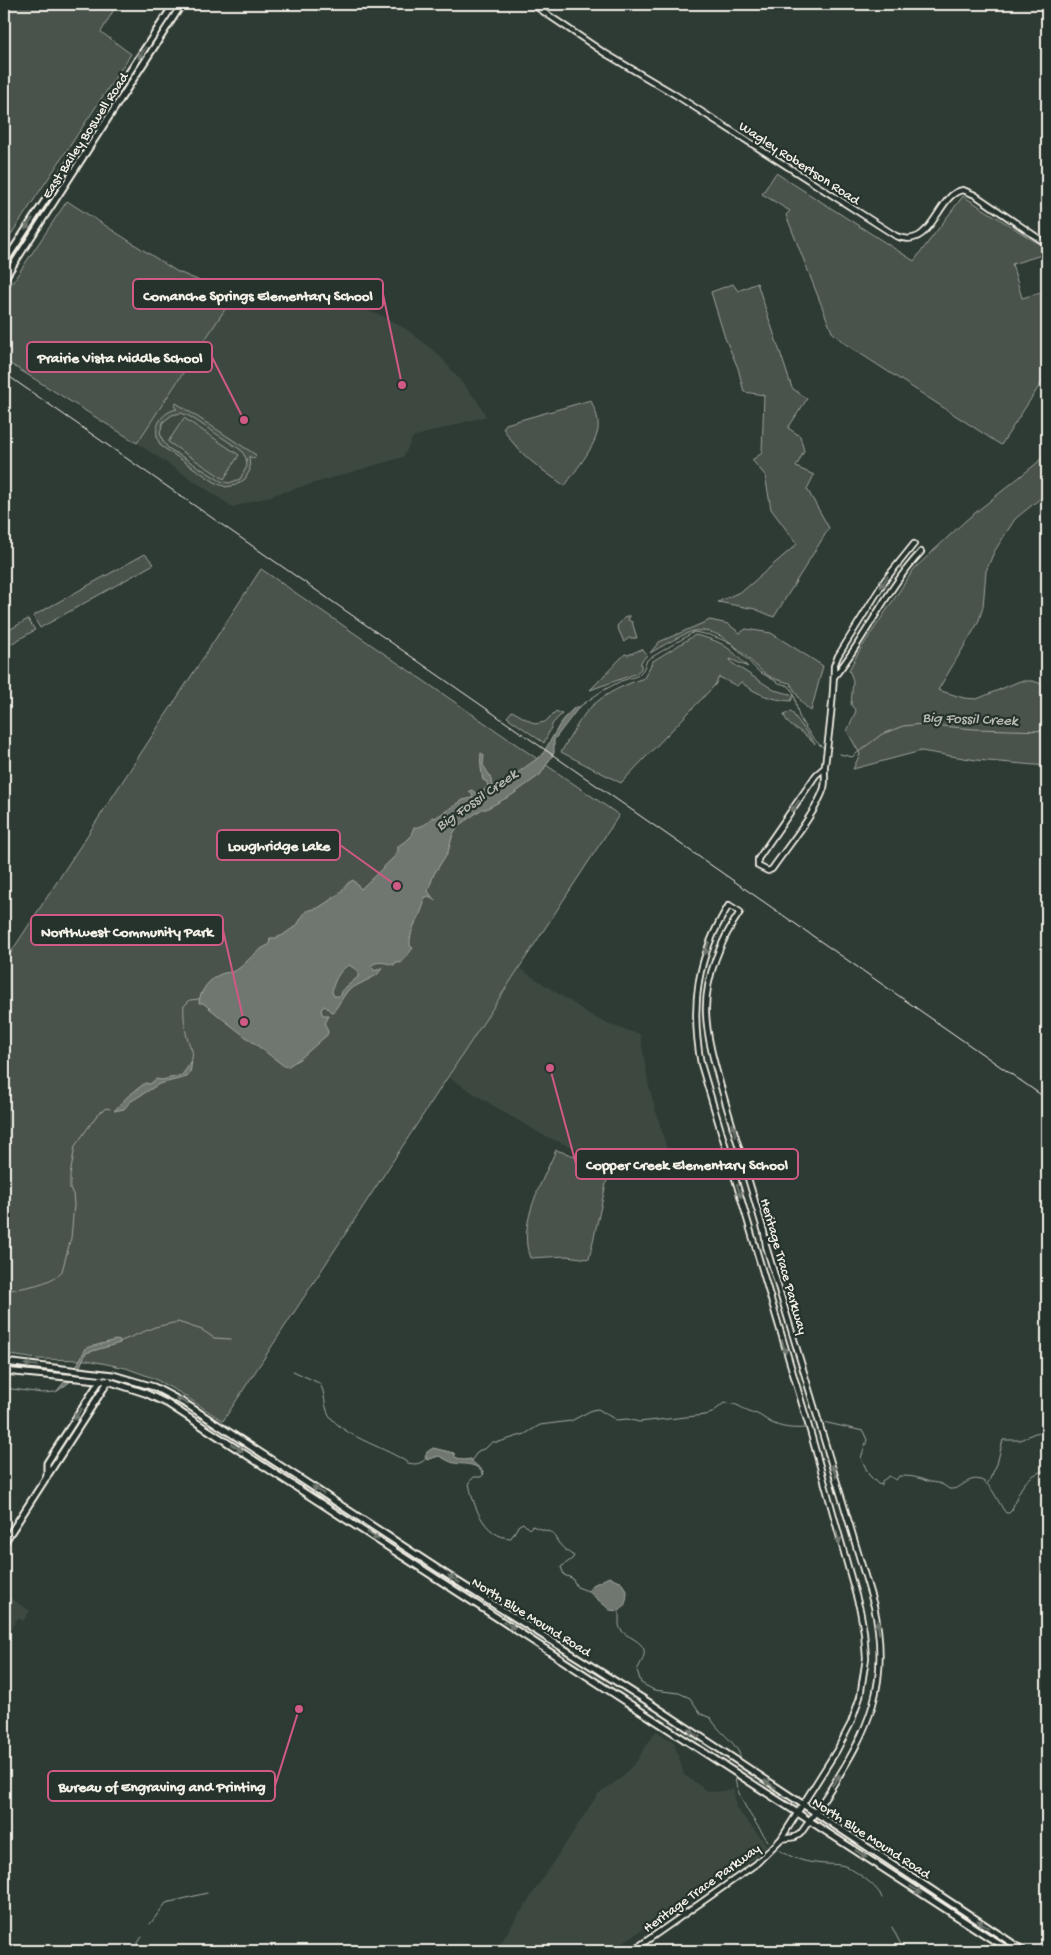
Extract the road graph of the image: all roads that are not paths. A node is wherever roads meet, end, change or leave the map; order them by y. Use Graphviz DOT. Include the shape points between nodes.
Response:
graph roads {
  1 [pos="174,4"];
  2 [pos="182,4"];
  3 [pos="532,4"];
  4 [pos="1047,244"];
  5 [pos="5,262"];
  6 [pos="12,265"];
  7 [pos="4,279"];
  8 [pos="914,544"];
  9 [pos="921,552"];
  10 [pos="834,677"];
  11 [pos="824,768"];
  12 [pos="4,1362"];
  13 [pos="4,1370"];
  14 [pos="104,1373"];
  15 [pos="113,1374"];
  16 [pos="100,1380"];
  17 [pos="108,1381"];
  18 [pos="46,1477"];
  19 [pos="4,1543"];
  20 [pos="802,1805"];
  21 [pos="797,1812"];
  22 [pos="814,1813"];
  23 [pos="810,1820"];
  24 [pos="781,1839"];
  25 [pos="632,1951"];
  26 [pos="1010,1951"];
  27 [pos="1024,1951"];
  1 -- 5 [label="main road, East Bailey Boswell Road, one-way"];
  2 -- 6 [label="main road, East Bailey Boswell Road"];
  3 -- 4 [label="street, Wagley Robertson Road" via="896,236 905,239 918,237 953,194 963,190"];
  5 -- 6 [label="main road"];
  6 -- 7 [label="main road, East Bailey Boswell Road"];
  8 -- 10 [label="street, one-way" via="885,580 840,652 834,666"];
  9 -- 10 [label="street" via="904,572"];
  10 -- 11 [label="street"];
  11 -- 11 [label="street, one-way" via="758,859 758,866 764,870 772,869 812,811 824,788"];
  14 -- 12 [label="main road, North Blue Mound Road, one-way"];
  13 -- 16 [label="main road, North Blue Mound Road"];
  14 -- 15 [label="main road, North Blue Mound Road"];
  14 -- 16 [label="main road"];
  15 -- 17 [label="main road"];
  20 -- 15 [label="main road, North Blue Mound Road, one-way" via="186,1404 154,1387"];
  16 -- 17 [label="main road, North Blue Mound Road"];
  16 -- 18 [label="main road, one-way" via="47,1463"];
  17 -- 18 [label="main road"];
  17 -- 21 [label="main road, North Blue Mound Road, one-way" via="168,1404"];
  18 -- 19 [label="main road"];
  20 -- 21 [label="street, Heritage Trace Parkway"];
  20 -- 22 [label="main road, North Blue Mound Road"];
  22 -- 20 [label="street, Heritage Trace Parkway, one-way" via="851,1757 869,1720 879,1678 879,1631 710,1045 706,1010 710,983 720,950 740,912 729,905 714,930 702,968 695,1018 698,1048 816,1453 860,1610 865,1643 864,1675 851,1723"];
  21 -- 23 [label="main road, North Blue Mound Road"];
  21 -- 24 [label="street, Heritage Trace Parkway"];
  22 -- 23 [label="street, Heritage Trace Parkway"];
  27 -- 22 [label="main road, North Blue Mound Road, one-way"];
  23 -- 24 [label="street, Heritage Trace Parkway" via="798,1836"];
  23 -- 26 [label="main road, North Blue Mound Road, one-way"];
  24 -- 25 [label="street, Heritage Trace Parkway" via="756,1864"];
}
